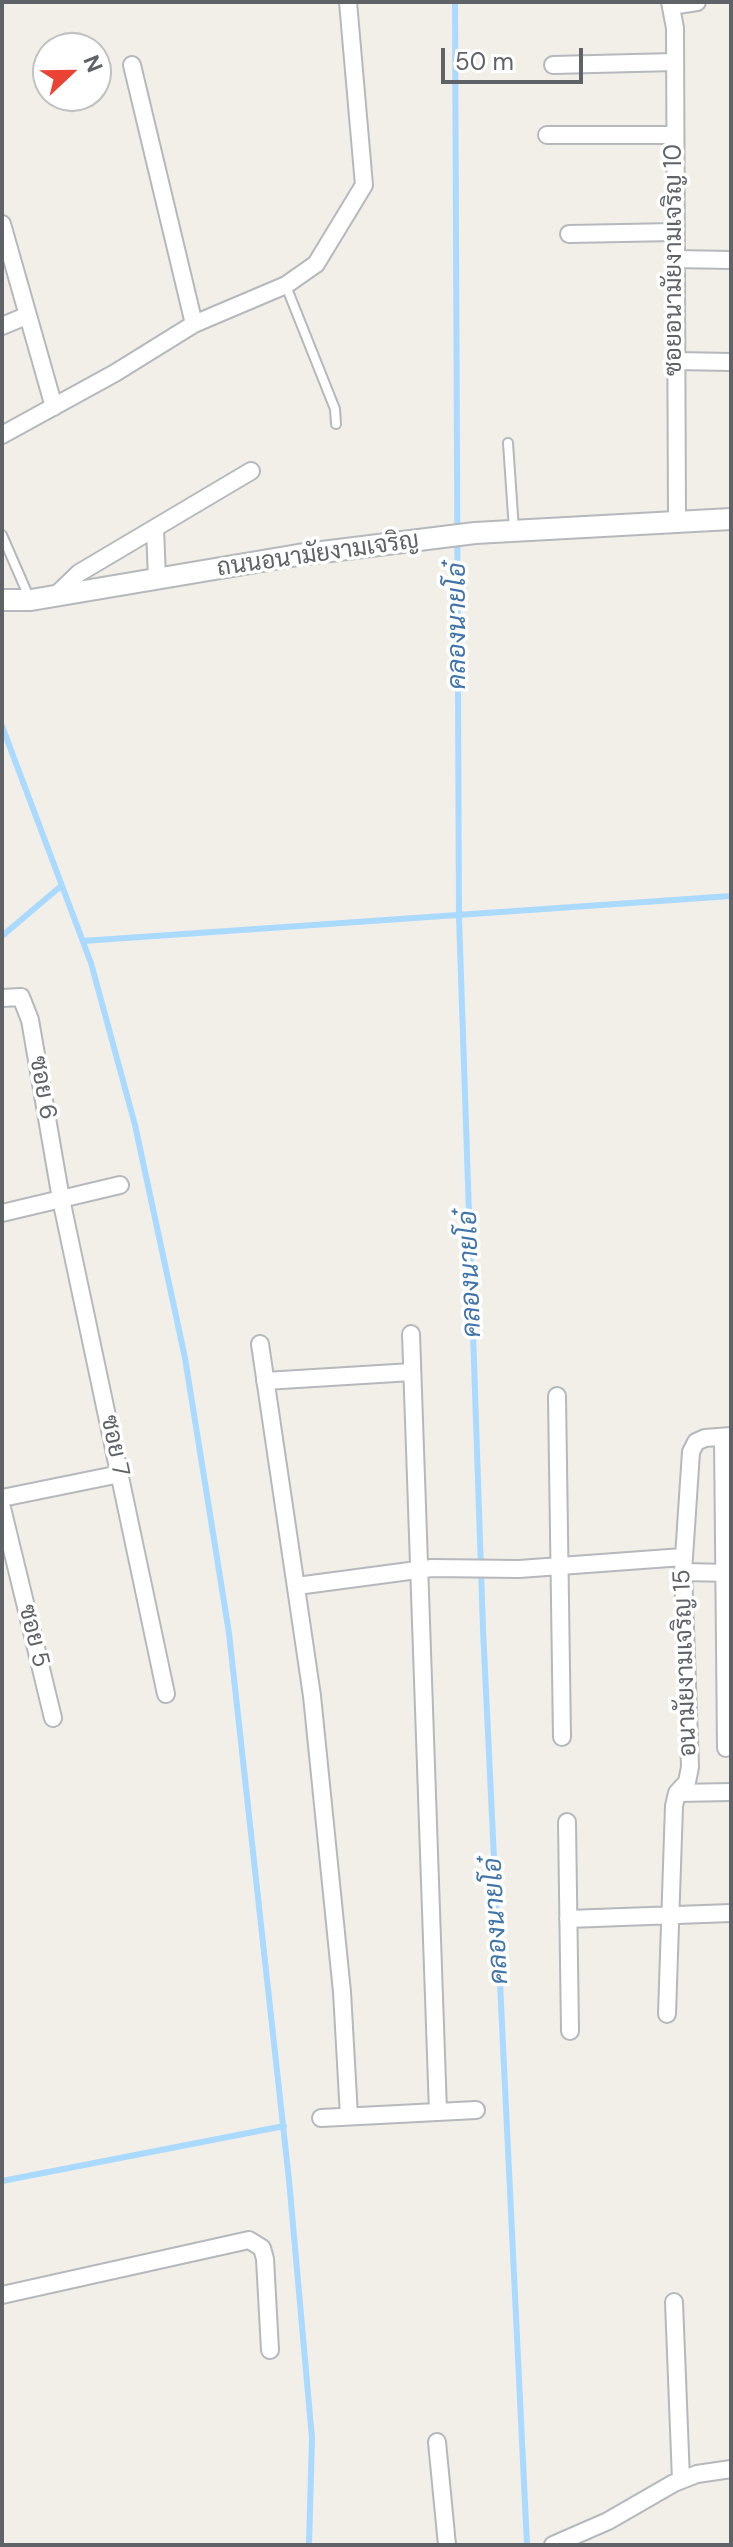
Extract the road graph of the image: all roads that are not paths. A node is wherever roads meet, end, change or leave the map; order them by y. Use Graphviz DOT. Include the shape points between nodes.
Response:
graph roads {
  1 [pos="348,2"];
  2 [pos="697,2"];
  3 [pos="670,4"];
  4 [pos="675,62"];
  5 [pos="132,65"];
  6 [pos="553,65"];
  7 [pos="547,135"];
  8 [pos="675,135"];
  9 [pos="2,224"];
  10 [pos="675,232"];
  11 [pos="569,234"];
  12 [pos="675,259"];
  13 [pos="731,260"];
  14 [pos="286,285"];
  15 [pos="26,316"];
  16 [pos="194,324"];
  17 [pos="2,326"];
  18 [pos="676,361"];
  19 [pos="731,362"];
  20 [pos="54,407"];
  21 [pos="336,424"];
  22 [pos="2,435"];
  23 [pos="508,443"];
  24 [pos="251,471"];
  25 [pos="677,519"];
  26 [pos="731,519"];
  27 [pos="155,528"];
  28 [pos="514,532"];
  29 [pos="2,535"];
  30 [pos="157,579"];
  31 [pos="55,596"];
  32 [pos="2,600"];
  33 [pos="31,600"];
  34 [pos="2,998"];
  35 [pos="120,1185"];
  36 [pos="61,1199"];
  37 [pos="2,1213"];
  38 [pos="411,1334"];
  39 [pos="260,1344"];
  40 [pos="412,1372"];
  41 [pos="265,1381"];
  42 [pos="557,1396"];
  43 [pos="727,1437"];
  44 [pos="120,1474"];
  45 [pos="727,1477"];
  46 [pos="2,1498"];
  47 [pos="2,1508"];
  48 [pos="683,1565"];
  49 [pos="559,1566"];
  50 [pos="419,1570"];
  51 [pos="728,1573"];
  52 [pos="297,1586"];
  53 [pos="728,1681"];
  54 [pos="166,1694"];
  55 [pos="53,1718"];
  56 [pos="562,1737"];
  57 [pos="726,1748"];
  58 [pos="731,1792"];
  59 [pos="677,1793"];
  60 [pos="567,1822"];
  61 [pos="670,1913"];
  62 [pos="731,1913"];
  63 [pos="568,1919"];
  64 [pos="667,2014"];
  65 [pos="570,2031"];
  66 [pos="476,2110"];
  67 [pos="438,2112"];
  68 [pos="349,2116"];
  69 [pos="321,2118"];
  70 [pos="2,2295"];
  71 [pos="674,2302"];
  72 [pos="270,2350"];
  73 [pos="437,2442"];
  74 [pos="731,2469"];
  75 [pos="681,2480"];
  76 [pos="447,2545"];
  77 [pos="553,2545"];
  1 -- 14 [label="street" via="364,185 316,264"];
  2 -- 3 [label="street"];
  3 -- 4 [label="street, ซอยอนามัยงามเจริญ 10"];
  4 -- 6 [label="street"];
  4 -- 8 [label="street, ซอยอนามัยงามเจริญ 10"];
  5 -- 16 [label="street"];
  7 -- 8 [label="street"];
  8 -- 10 [label="street, ซอยอนามัยงามเจริญ 10"];
  9 -- 15 [label="street"];
  10 -- 11 [label="street"];
  10 -- 12 [label="street, ซอยอนามัยงามเจริญ 10"];
  12 -- 13 [label="street"];
  12 -- 18 [label="street, ซอยอนามัยงามเจริญ 10"];
  14 -- 16 [label="street"];
  14 -- 21 [label="lane" via="335,409"];
  15 -- 17 [label="street"];
  15 -- 20 [label="street"];
  16 -- 20 [label="street"];
  18 -- 19 [label="street"];
  18 -- 25 [label="street, ซอยอนามัยงามเจริญ 10"];
  20 -- 22 [label="street"];
  23 -- 28 [label="lane"];
  24 -- 27 [label="street"];
  25 -- 26 [label="street, ถนนอนามัยงามเจริญ"];
  25 -- 28 [label="street, ถนนอนามัยงามเจริญ"];
  27 -- 30 [label="street"];
  27 -- 31 [label="street" via="79,573"];
  28 -- 30 [label="street, ถนนอนามัยงามเจริญ" via="298,555"];
  29 -- 33 [label="lane"];
  30 -- 31 [label="street, ถนนอนามัยงามเจริญ"];
  31 -- 33 [label="street, ถนนอนามัยงามเจริญ"];
  32 -- 33 [label="street, ถนนอนามัยงามเจริญ"];
  34 -- 36 [label="street, ซอย 6" via="21,997 30,1020"];
  35 -- 36 [label="street"];
  36 -- 37 [label="street"];
  36 -- 44 [label="street, ซอย 7"];
  38 -- 40 [label="street"];
  39 -- 41 [label="street"];
  40 -- 41 [label="street"];
  40 -- 50 [label="street"];
  41 -- 52 [label="street"];
  42 -- 49 [label="street"];
  43 -- 45 [label="street"];
  43 -- 48 [label="street, อนามัยงามเจริญ 15" via="696,1442 691,1452"];
  44 -- 46 [label="street"];
  44 -- 54 [label="street, ซอย 7"];
  45 -- 51 [label="street"];
  47 -- 55 [label="street, ซอย 5"];
  48 -- 49 [label="street"];
  48 -- 51 [label="street"];
  48 -- 59 [label="street, อนามัยงามเจริญ 15" via="690,1767 687,1782"];
  49 -- 50 [label="street"];
  49 -- 56 [label="street"];
  50 -- 52 [label="street"];
  50 -- 67 [label="street"];
  51 -- 53 [label="street"];
  52 -- 68 [label="street" via="342,1992"];
  53 -- 57 [label="street"];
  58 -- 59 [label="street"];
  59 -- 61 [label="street, อนามัยงามเจริญ 15"];
  60 -- 63 [label="street"];
  61 -- 62 [label="street"];
  61 -- 63 [label="street"];
  61 -- 64 [label="street, อนามัยงามเจริญ 15"];
  63 -- 65 [label="street"];
  66 -- 67 [label="street"];
  67 -- 68 [label="street"];
  68 -- 69 [label="street"];
  70 -- 72 [label="street" via="249,2240 262,2248 265,2259"];
  71 -- 75 [label="street"];
  73 -- 76 [label="street"];
  74 -- 75 [label="street"];
  75 -- 77 [label="street"];
}
